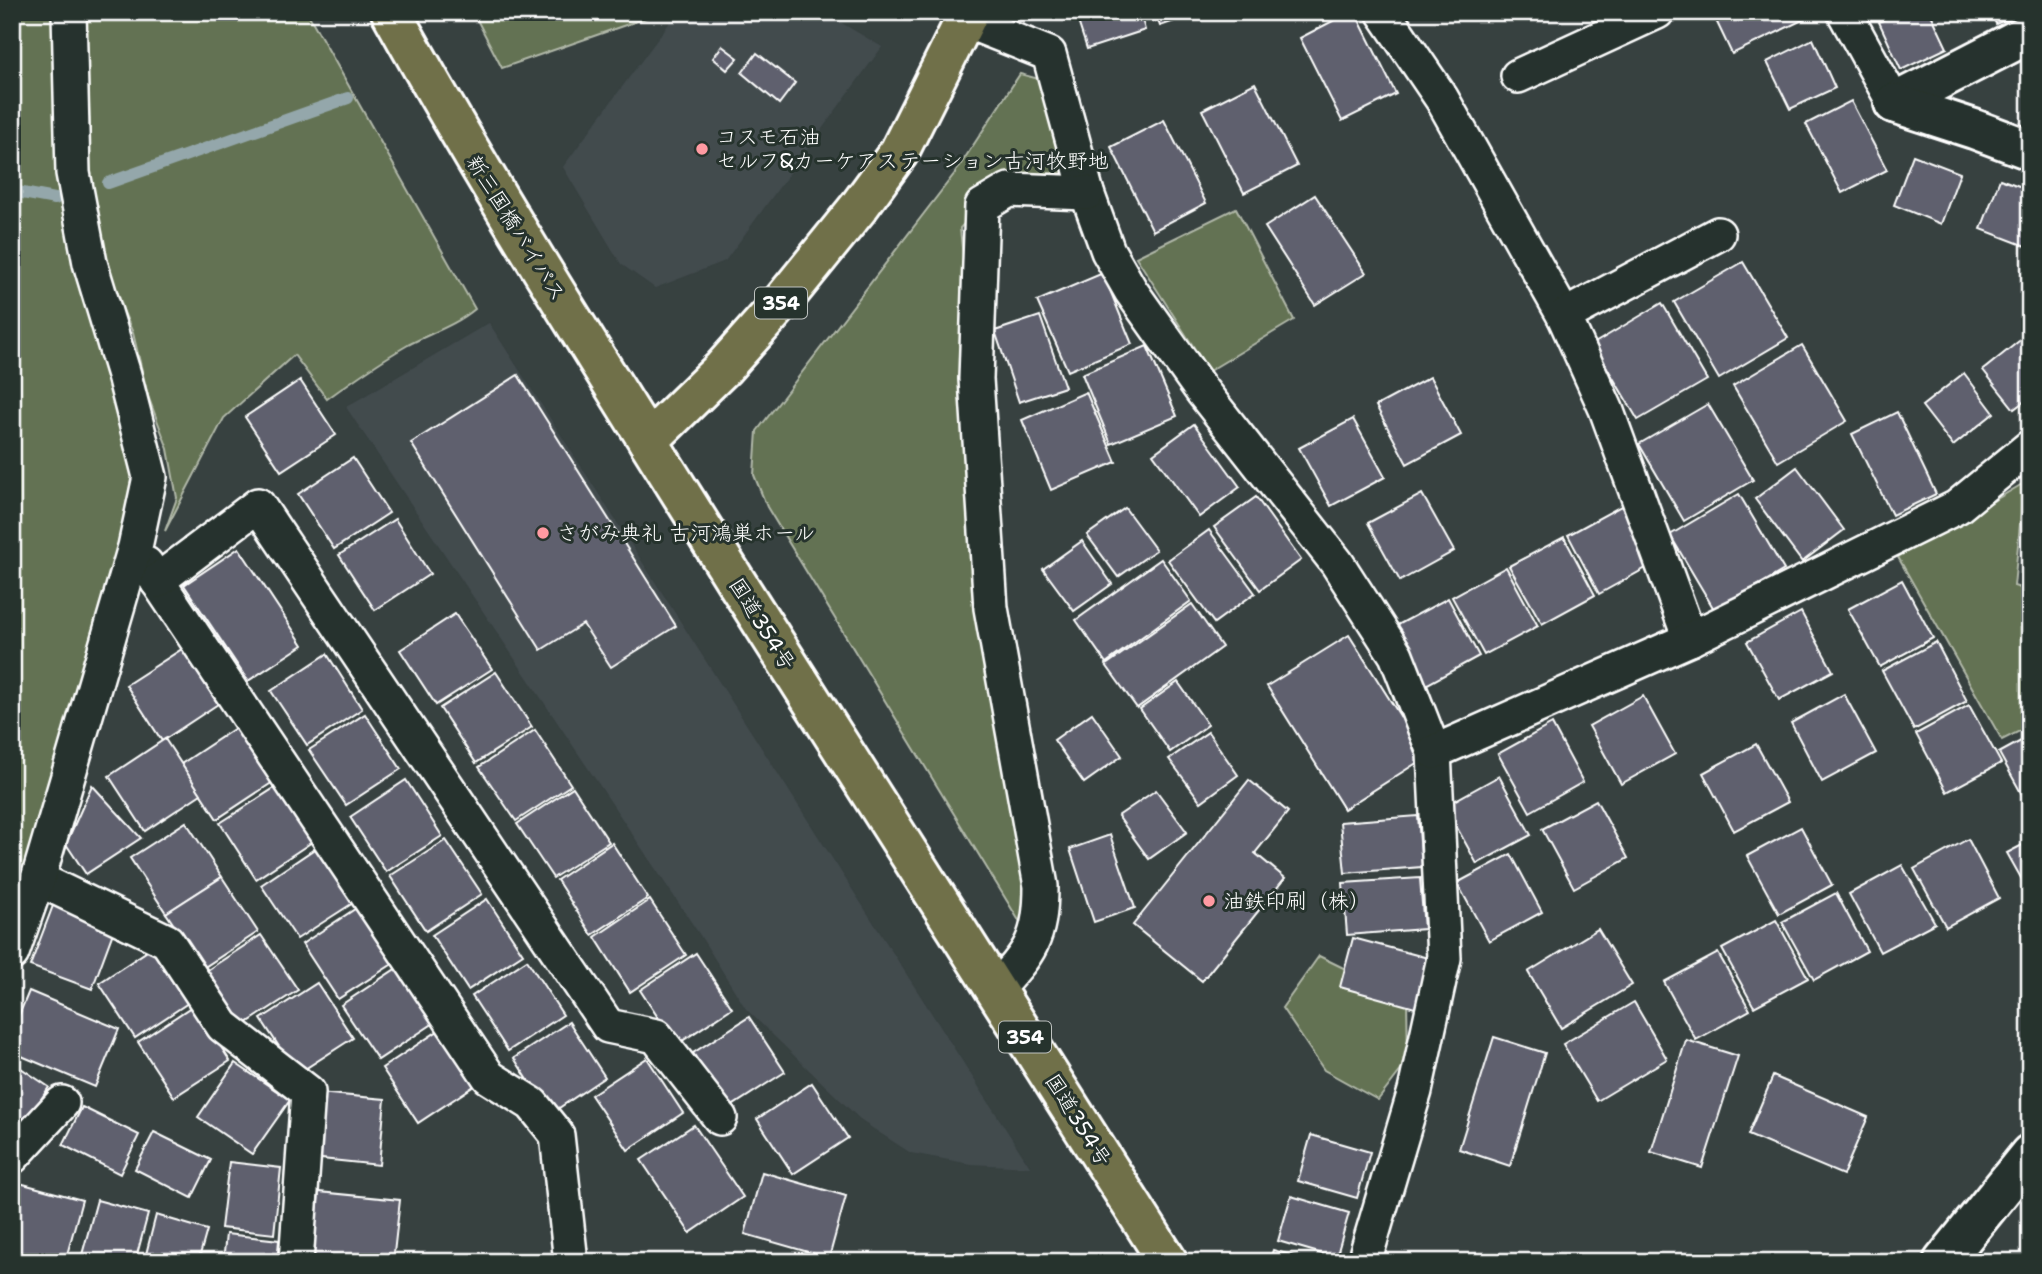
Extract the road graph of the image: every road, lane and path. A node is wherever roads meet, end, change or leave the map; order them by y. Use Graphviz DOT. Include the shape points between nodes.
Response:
graph roads {
  1 [pos="69,12"];
  2 [pos="391,12"];
  3 [pos="1383,12"];
  4 [pos="1657,12"];
  5 [pos="1844,12"];
  6 [pos="967,17"];
  7 [pos="2030,33"];
  8 [pos="1518,76"];
  9 [pos="1894,103"];
  10 [pos="2030,150"];
  11 [pos="1087,193"];
  12 [pos="1718,234"];
  13 [pos="1564,316"];
  14 [pos="648,441"];
  15 [pos="2030,447"];
  16 [pos="135,547"];
  17 [pos="157,580"];
  18 [pos="1690,639"];
  19 [pos="1434,752"];
  20 [pos="38,879"];
  21 [pos="12,953"];
  22 [pos="995,990"];
  23 [pos="62,1103"];
  24 [pos="720,1118"];
  25 [pos="2030,1154"];
  26 [pos="12,1157"];
  27 [pos="296,1262"];
  28 [pos="571,1262"];
  29 [pos="1168,1262"];
  30 [pos="1364,1262"];
  31 [pos="1943,1262"];
  1 -- 16 [label="street" via="73,173 90,263 150,477"];
  2 -- 14 [label="highway, 新三国橋バイパス / 354" via="461,138"];
  3 -- 13 [label="street" via="1442,99"];
  4 -- 8 [label="street"];
  5 -- 9 [label="street"];
  6 -- 11 [label="street" via="1049,54"];
  6 -- 14 [label="highway, 354" via="899,152 858,208 723,368"];
  7 -- 9 [label="street"];
  9 -- 10 [label="street"];
  11 -- 19 [label="street" via="1108,251 1131,291 1202,391 1337,563 1396,654"];
  11 -- 22 [label="street" via="1009,190 982,206 976,379 991,608 1041,886 1041,912 1028,954"];
  12 -- 13 [label="street"];
  13 -- 18 [label="street" via="1606,409"];
  14 -- 22 [label="highway, 国道354号 / 354"];
  15 -- 18 [label="street" via="1957,507"];
  16 -- 17 [label="street"];
  16 -- 20 [label="street"];
  17 -- 24 [label="street" via="258,505 608,1026 656,1036"];
  17 -- 28 [label="street" via="489,1077 532,1104 557,1135"];
  18 -- 19 [label="street"];
  19 -- 30 [label="street" via="1444,958 1415,1091"];
  20 -- 21 [label="street"];
  20 -- 27 [label="street" via="167,941 223,1026 308,1092"];
  22 -- 29 [label="highway, 国道354号 / 354"];
  23 -- 26 [label="street"];
  25 -- 31 [label="street"];
}
